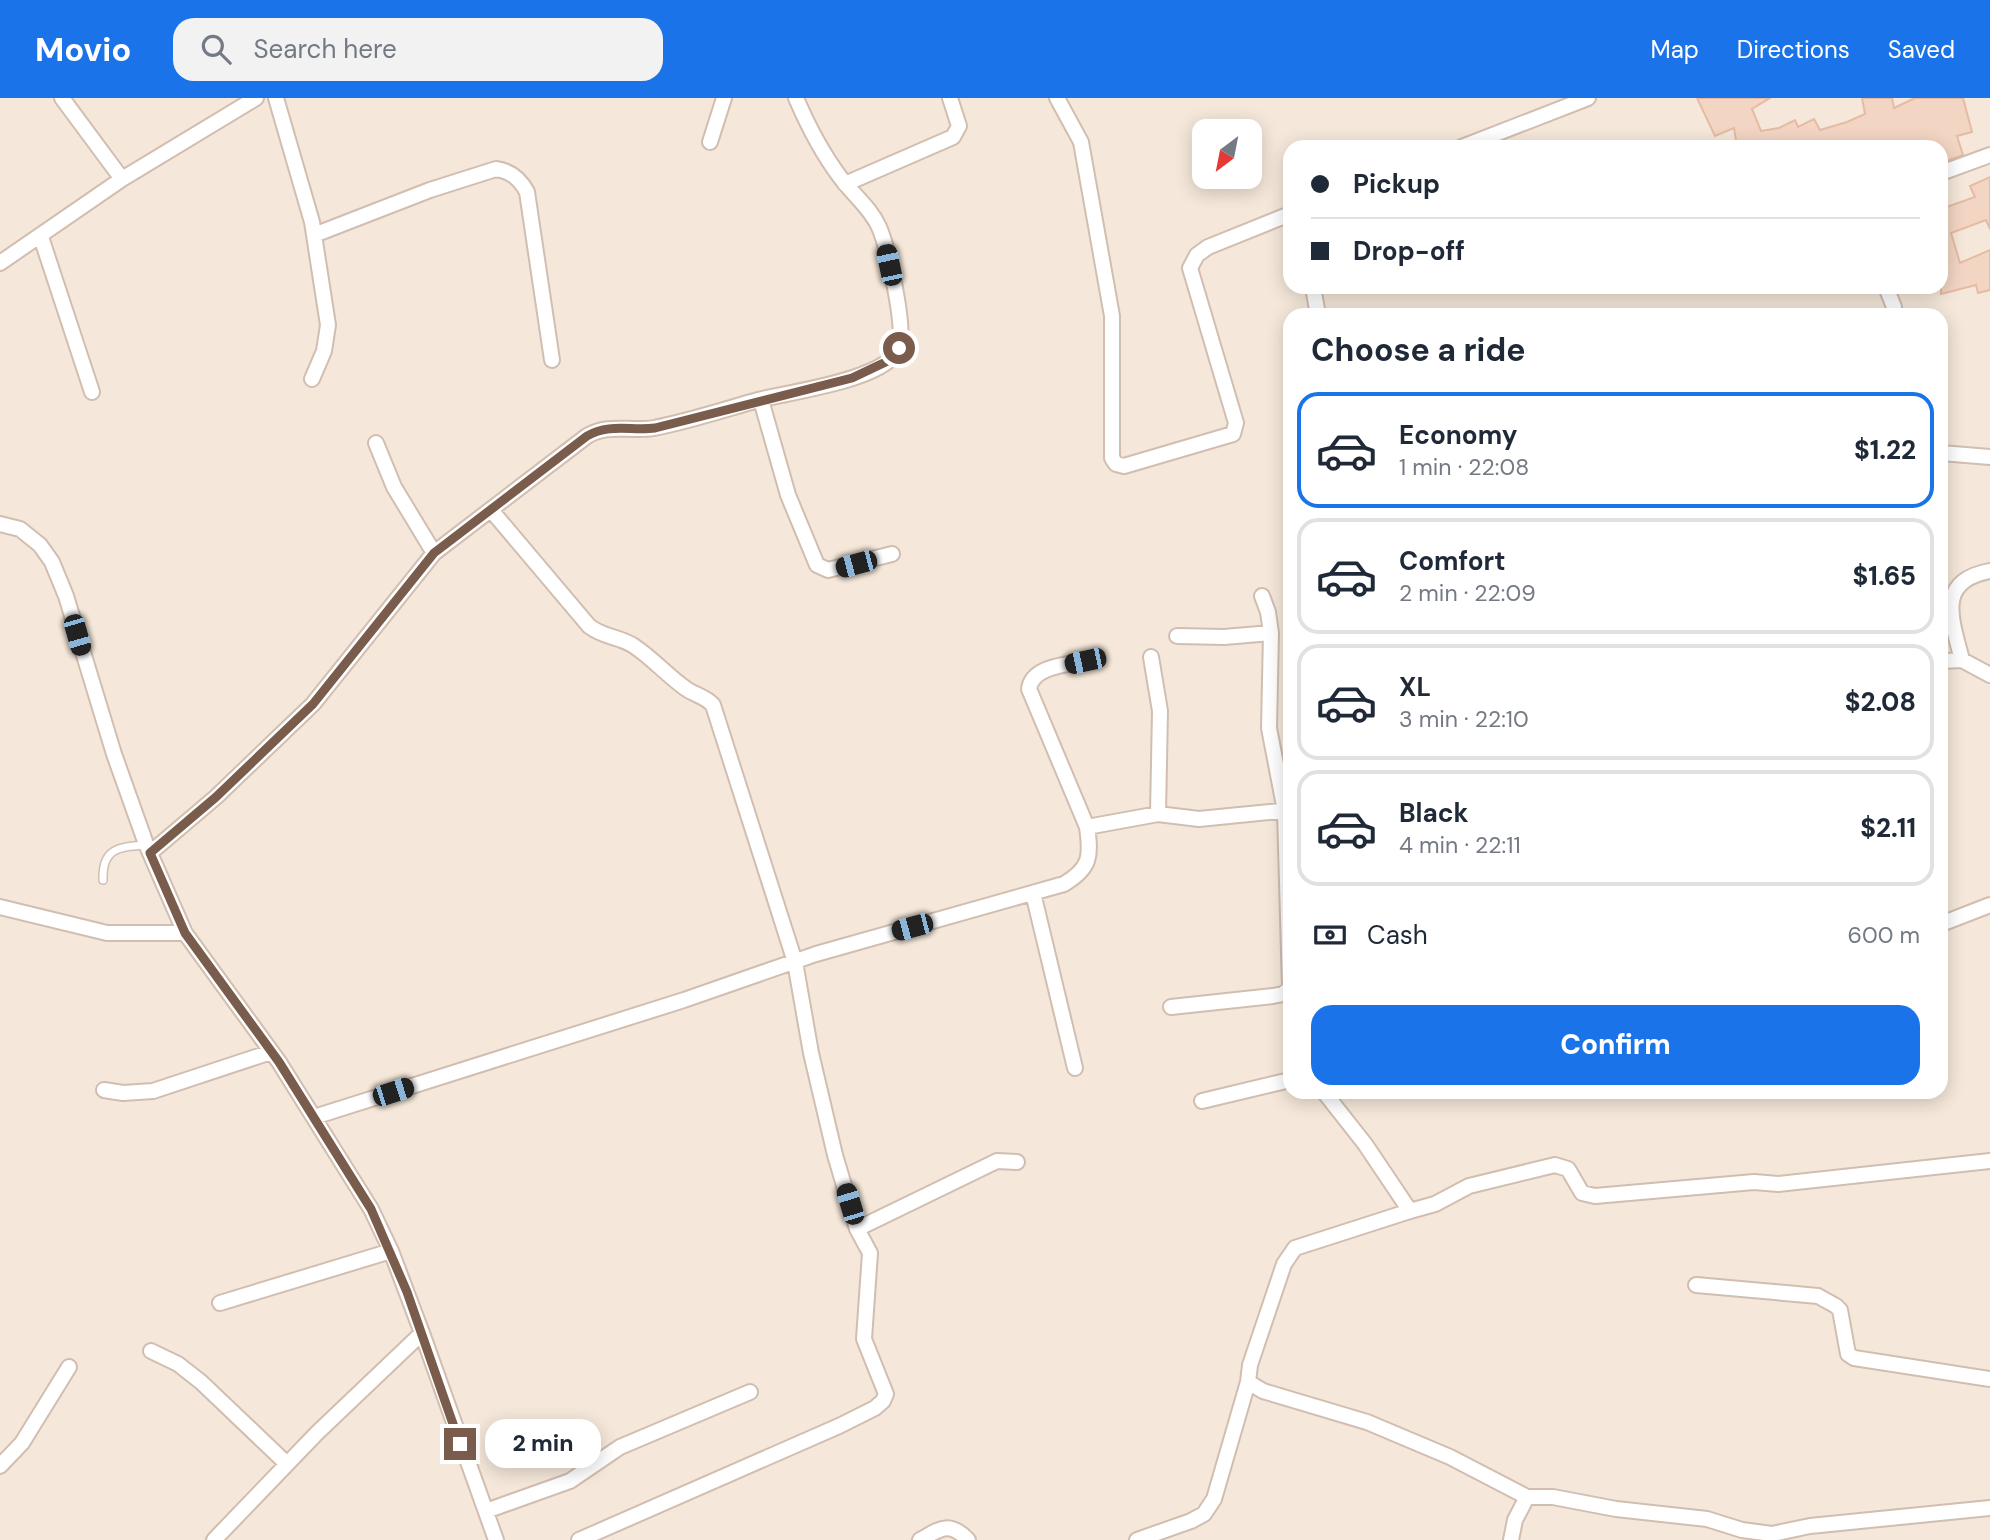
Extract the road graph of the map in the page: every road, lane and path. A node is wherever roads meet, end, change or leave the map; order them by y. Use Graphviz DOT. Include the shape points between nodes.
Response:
graph roads {
  1 [pos="62,98"];
  2 [pos="256,98"];
  3 [pos="276,98"];
  4 [pos="724,98"];
  5 [pos="796,98"];
  6 [pos="950,98"];
  7 [pos="1057,98"];
  8 [pos="1588,98"];
  9 [pos="1480,140"];
  10 [pos="710,142"];
  11 [pos="1990,155"];
  12 [pos="1948,170"];
  13 [pos="122,179"];
  14 [pos="845,184"];
  15 [pos="1283,217"];
  16 [pos="314,235"];
  17 [pos="41,237"];
  18 [pos="0,263"];
  19 [pos="1889,294"];
  20 [pos="1894,307"];
  21 [pos="552,359"];
  22 [pos="312,379"];
  23 [pos="92,392"];
  24 [pos="761,400"];
  25 [pos="376,443"];
  26 [pos="1948,454"];
  27 [pos="1990,457"];
  28 [pos="491,510"];
  29 [pos="0,524"];
  30 [pos="434,553"];
  31 [pos="892,554"];
  32 [pos="1990,571"];
  33 [pos="1262,596"];
  34 [pos="1271,633"];
  35 [pos="1177,636"];
  36 [pos="1151,657"];
  37 [pos="1962,660"];
  38 [pos="1085,661"];
  39 [pos="1948,661"];
  40 [pos="1990,675"];
  41 [pos="1283,792"];
  42 [pos="1283,810"];
  43 [pos="1158,814"];
  44 [pos="1087,827"];
  45 [pos="148,849"];
  46 [pos="103,880"];
  47 [pos="1033,893"];
  48 [pos="1990,905"];
  49 [pos="0,907"];
  50 [pos="1948,921"];
  51 [pos="185,933"];
  52 [pos="795,962"];
  53 [pos="1283,994"];
  54 [pos="1171,1007"];
  55 [pos="271,1052"];
  56 [pos="1075,1068"];
  57 [pos="1283,1082"];
  58 [pos="104,1090"];
  59 [pos="1330,1099"];
  60 [pos="1202,1101"];
  61 [pos="314,1117"];
  62 [pos="1990,1161"];
  63 [pos="1017,1162"];
  64 [pos="1410,1211"];
  65 [pos="857,1229"];
  66 [pos="391,1251"];
  67 [pos="1696,1285"];
  68 [pos="220,1303"];
  69 [pos="422,1333"];
  70 [pos="151,1351"];
  71 [pos="69,1367"];
  72 [pos="1990,1379"];
  73 [pos="1248,1382"];
  74 [pos="750,1392"];
  75 [pos="287,1464"];
  76 [pos="0,1466"];
  77 [pos="1527,1497"];
  78 [pos="1990,1508"];
  79 [pos="486,1511"];
  80 [pos="492,1538"];
  81 [pos="214,1540"];
  82 [pos="579,1540"];
  83 [pos="920,1540"];
  84 [pos="968,1540"];
  85 [pos="1137,1540"];
  86 [pos="1511,1540"];
  1 -- 13 [label="street"];
  2 -- 13 [label="street"];
  3 -- 16 [label="street"];
  4 -- 10 [label="street"];
  5 -- 14 [label="street" via="817,143"];
  6 -- 14 [label="street" via="959,126 953,137"];
  7 -- 15 [label="street" via="1081,142 1111,304 1115,464 1124,466 1233,434 1236,423 1190,268 1208,247"];
  8 -- 9 [label="street"];
  11 -- 12 [label="street"];
  13 -- 17 [label="street"];
  14 -- 24 [label="street" via="873,216 883,239 900,317 899,348 892,359 852,378"];
  16 -- 21 [label="street" via="430,190 496,169 506,170 527,192"];
  16 -- 22 [label="street" via="328,336"];
  17 -- 18 [label="street"];
  17 -- 23 [label="street"];
  19 -- 20 [label="street"];
  24 -- 28 [label="street" via="655,428 596,431"];
  24 -- 31 [label="street" via="788,495 817,565 828,570"];
  25 -- 30 [label="street" via="394,487"];
  26 -- 27 [label="street"];
  28 -- 30 [label="street"];
  28 -- 52 [label="street" via="589,626 635,646 687,690 713,705"];
  29 -- 45 [label="street" via="20,529 52,562"];
  30 -- 45 [label="street" via="313,704 216,797"];
  32 -- 37 [label="street" via="1970,576 1954,590 1952,623"];
  33 -- 34 [label="street"];
  34 -- 35 [label="street"];
  34 -- 41 [label="street" via="1269,729"];
  36 -- 43 [label="street" via="1160,711"];
  37 -- 39 [label="street"];
  37 -- 40 [label="street"];
  38 -- 44 [label="street" via="1044,670 1032,678 1029,688"];
  42 -- 43 [label="street" via="1199,819"];
  43 -- 44 [label="street"];
  44 -- 47 [label="street" via="1089,856 1081,872 1064,884"];
  45 -- 46 [label="lane" via="120,847 103,865"];
  45 -- 51 [label="street"];
  47 -- 52 [label="street"];
  47 -- 56 [label="street"];
  48 -- 50 [label="street"];
  49 -- 51 [label="street" via="107,933"];
  51 -- 55 [label="street"];
  52 -- 61 [label="street"];
  52 -- 65 [label="street" via="811,1053"];
  53 -- 54 [label="street"];
  55 -- 58 [label="street" via="153,1091"];
  55 -- 61 [label="street"];
  57 -- 60 [label="street"];
  59 -- 64 [label="street"];
  61 -- 66 [label="street" via="371,1209"];
  62 -- 64 [label="street" via="1778,1184 1754,1182 1595,1196 1582,1193 1567,1169 1555,1165 1469,1186"];
  63 -- 65 [label="street" via="997,1161"];
  64 -- 73 [label="street" via="1290,1252 1250,1364"];
  65 -- 82 [label="street" via="870,1253 864,1339 886,1390 883,1401 839,1426"];
  66 -- 68 [label="street"];
  66 -- 69 [label="street"];
  67 -- 72 [label="street" via="1818,1296 1840,1310 1848,1354 1854,1358"];
  69 -- 75 [label="street"];
  69 -- 79 [label="street"];
  70 -- 75 [label="street" via="201,1382"];
  71 -- 76 [label="street" via="22,1443"];
  73 -- 77 [label="street" via="1263,1391 1367,1422 1450,1457"];
  73 -- 85 [label="street" via="1214,1499 1204,1514"];
  74 -- 79 [label="street" via="620,1447 569,1481"];
  75 -- 81 [label="street"];
  77 -- 78 [label="street" via="1707,1519 1772,1534"];
  77 -- 86 [label="street"];
  79 -- 80 [label="street"];
  83 -- 84 [label="street" via="948,1528"];
}
